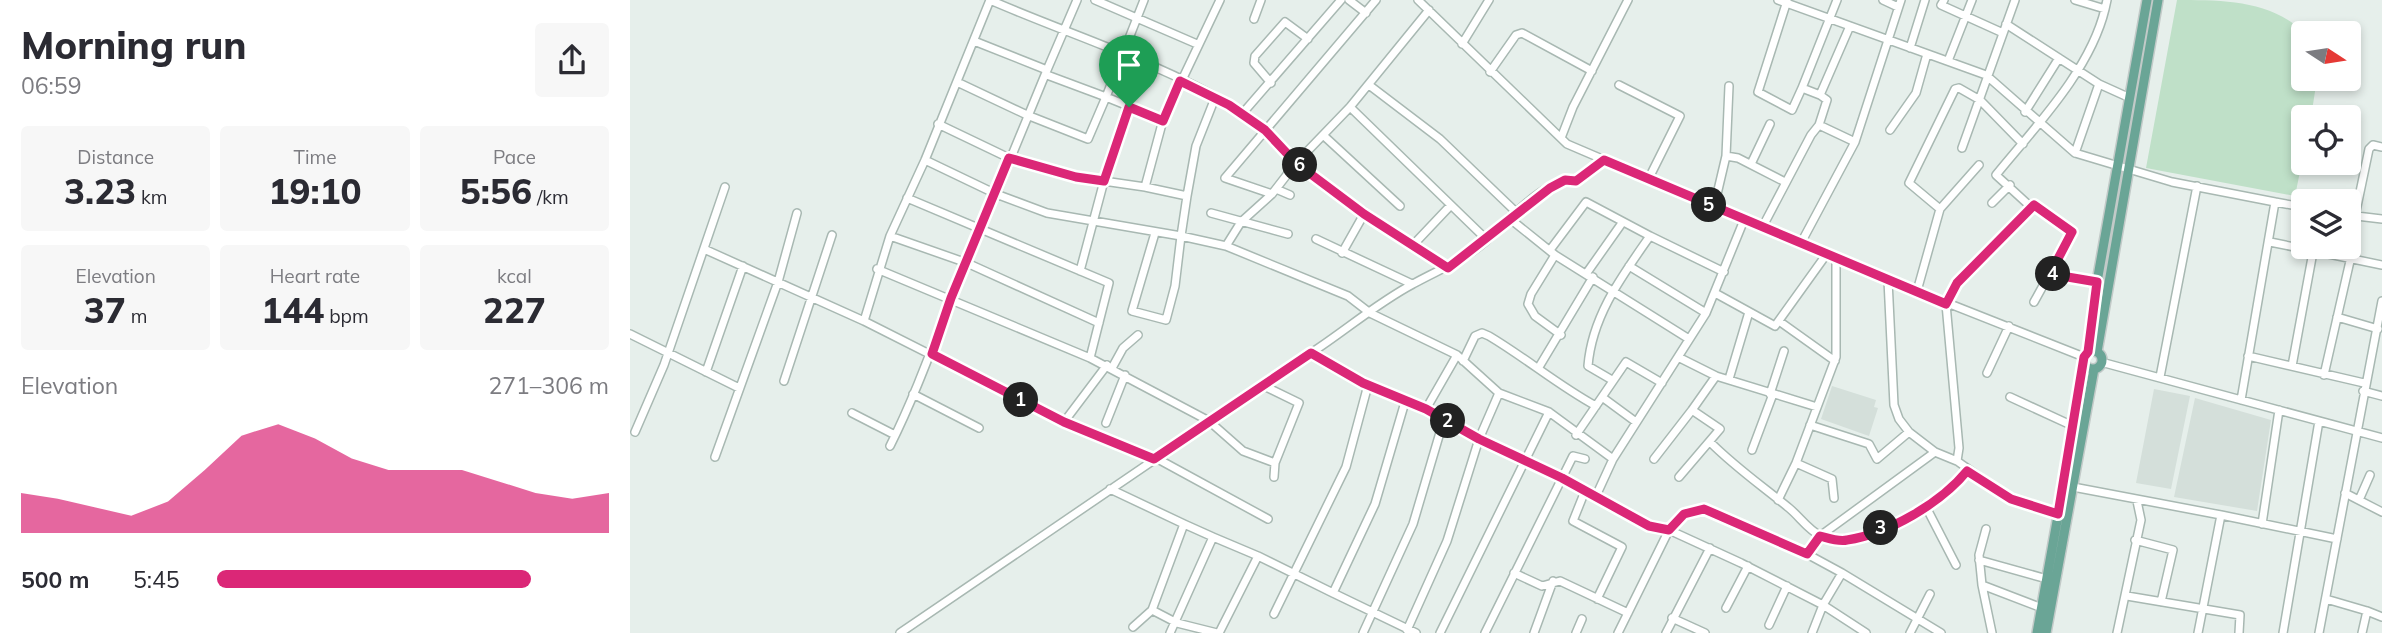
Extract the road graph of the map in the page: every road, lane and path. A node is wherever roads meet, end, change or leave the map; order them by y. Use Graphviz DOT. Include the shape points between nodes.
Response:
graph roads {
  1 [pos="990,0"];
  2 [pos="1077,0"];
  3 [pos="1096,0"];
  4 [pos="1144,0"];
  5 [pos="1261,0"];
  6 [pos="1341,0"];
  7 [pos="1349,0"];
  8 [pos="1376,0"];
  9 [pos="1418,0"];
  10 [pos="1489,0"];
  11 [pos="1628,0"];
  12 [pos="1837,0"];
  13 [pos="1883,0"];
  14 [pos="1925,0"];
  15 [pos="1932,0"];
  16 [pos="1972,0"];
  17 [pos="2015,0"];
  18 [pos="2075,0"];
  19 [pos="2107,0"];
  20 [pos="2147,0"];
  21 [pos="2158,0"];
  22 [pos="1217,1"];
  23 [pos="1784,1"];
  24 [pos="1942,2"];
  25 [pos="1899,4"];
  26 [pos="2105,9"];
  27 [pos="1429,10"];
  28 [pos="1366,13"];
  29 [pos="1966,15"];
  30 [pos="1137,16"];
  31 [pos="1829,18"];
  32 [pos="1254,19"];
  33 [pos="2006,24"];
  34 [pos="1850,26"];
  35 [pos="1062,32"];
  36 [pos="2003,33"];
  37 [pos="1308,39"];
  38 [pos="1888,39"];
  39 [pos="974,41"];
  40 [pos="1197,44"];
  41 [pos="1462,44"];
  42 [pos="1910,48"];
  43 [pos="1122,54"];
  44 [pos="1927,54"];
  45 [pos="2059,58"];
  46 [pos="1948,61"];
  47 [pos="2076,69"];
  48 [pos="1592,71"];
  49 [pos="1490,72"];
  50 [pos="1047,73"];
  51 [pos="1986,75"];
  52 [pos="1180,81"];
  53 [pos="957,82"];
  54 [pos="1271,83"];
  55 [pos="2099,84"];
  56 [pos="1369,85"];
  57 [pos="1619,85"];
  58 [pos="1729,86"];
  59 [pos="1802,88"];
  60 [pos="1819,94"];
  61 [pos="1105,97"];
  62 [pos="1215,98"];
  63 [pos="2130,98"];
  64 [pos="1980,100"];
  65 [pos="1129,107"];
  66 [pos="1350,107"];
  67 [pos="2025,112"];
  68 [pos="1242,114"];
  69 [pos="1027,115"];
  70 [pos="1163,121"];
  71 [pos="937,124"];
  72 [pos="1770,124"];
  73 [pos="2041,124"];
  74 [pos="1819,125"];
  75 [pos="1265,130"];
  76 [pos="1890,130"];
  77 [pos="1323,135"];
  78 [pos="1561,138"];
  79 [pos="1855,142"];
  80 [pos="2023,144"];
  81 [pos="2382,146"];
  82 [pos="1962,148"];
  83 [pos="2075,153"];
  84 [pos="1726,156"];
  85 [pos="1009,158"];
  86 [pos="925,160"];
  87 [pos="1604,160"];
  88 [pos="1296,163"];
  89 [pos="1751,164"];
  90 [pos="1979,165"];
  91 [pos="2118,166"];
  92 [pos="2129,171"];
  93 [pos="1649,178"];
  94 [pos="1104,181"];
  95 [pos="1785,182"];
  96 [pos="2010,185"];
  97 [pos="2197,186"];
  98 [pos="725,187"];
  99 [pos="1145,187"];
  100 [pos="2359,189"];
  101 [pos="1274,191"];
  102 [pos="996,194"];
  103 [pos="1290,195"];
  104 [pos="1187,196"];
  105 [pos="907,198"];
  106 [pos="2275,202"];
  107 [pos="1992,203"];
  108 [pos="2291,205"];
  109 [pos="1400,206"];
  110 [pos="1450,206"];
  111 [pos="2031,206"];
  112 [pos="1714,207"];
  113 [pos="1940,209"];
  114 [pos="797,213"];
  115 [pos="1211,213"];
  116 [pos="1364,214"];
  117 [pos="1512,215"];
  118 [pos="2361,216"];
  119 [pos="2382,219"];
  120 [pos="1744,220"];
  121 [pos="1095,222"];
  122 [pos="1241,222"];
  123 [pos="1622,223"];
  124 [pos="979,226"];
  125 [pos="1762,228"];
  126 [pos="1155,233"];
  127 [pos="1288,234"];
  128 [pos="832,235"];
  129 [pos="890,236"];
  130 [pos="1181,236"];
  131 [pos="1650,236"];
  132 [pos="1316,240"];
  133 [pos="1487,240"];
  134 [pos="2270,242"];
  135 [pos="1801,243"];
  136 [pos="1414,244"];
  137 [pos="1226,246"];
  138 [pos="2291,247"];
  139 [pos="704,248"];
  140 [pos="1553,252"];
  141 [pos="1342,253"];
  142 [pos="1826,255"];
  143 [pos="2312,259"];
  144 [pos="2342,259"];
  145 [pos="1836,260"];
  146 [pos="2350,261"];
  147 [pos="967,263"];
  148 [pos="1629,265"];
  149 [pos="2382,265"];
  150 [pos="743,266"];
  151 [pos="1448,268"];
  152 [pos="877,269"];
  153 [pos="1080,271"];
  154 [pos="1724,272"];
  155 [pos="2050,274"];
  156 [pos="1590,275"];
  157 [pos="1888,280"];
  158 [pos="778,282"];
  159 [pos="2097,282"];
  160 [pos="1412,284"];
  161 [pos="1614,290"];
  162 [pos="1917,291"];
  163 [pos="1715,293"];
  164 [pos="811,297"];
  165 [pos="951,298"];
  166 [pos="2382,301"];
  167 [pos="2034,302"];
  168 [pos="1946,304"];
  169 [pos="1370,313"];
  170 [pos="1706,313"];
  171 [pos="1751,313"];
  172 [pos="2337,317"];
  173 [pos="864,321"];
  174 [pos="1779,321"];
  175 [pos="1098,323"];
  176 [pos="2009,326"];
  177 [pos="2378,329"];
  178 [pos="630,334"];
  179 [pos="1138,335"];
  180 [pos="1561,335"];
  181 [pos="1689,340"];
  182 [pos="2373,350"];
  183 [pos="1784,351"];
  184 [pos="2382,352"];
  185 [pos="1311,353"];
  186 [pos="667,354"];
  187 [pos="932,354"];
  188 [pos="2248,356"];
  189 [pos="1090,358"];
  190 [pos="1460,358"];
  191 [pos="1680,358"];
  192 [pos="2092,359"];
  193 [pos="1835,361"];
  194 [pos="2292,366"];
  195 [pos="1109,367"];
  196 [pos="1539,368"];
  197 [pos="706,372"];
  198 [pos="1987,373"];
  199 [pos="1125,375"];
  200 [pos="2324,375"];
  201 [pos="1716,376"];
  202 [pos="2160,377"];
  203 [pos="1729,379"];
  204 [pos="1612,380"];
  205 [pos="783,381"];
  206 [pos="1662,383"];
  207 [pos="1368,385"];
  208 [pos="1264,386"];
  209 [pos="2363,387"];
  210 [pos="739,388"];
  211 [pos="1499,393"];
  212 [pos="913,394"];
  213 [pos="1771,394"];
  214 [pos="2382,396"];
  215 [pos="1602,397"];
  216 [pos="2010,397"];
  217 [pos="2241,400"];
  218 [pos="1405,402"];
  219 [pos="1596,406"];
  220 [pos="1817,407"];
  221 [pos="1426,409"];
  222 [pos="1692,410"];
  223 [pos="2279,410"];
  224 [pos="1549,412"];
  225 [pos="852,414"];
  226 [pos="1444,419"];
  227 [pos="1209,421"];
  228 [pos="2319,421"];
  229 [pos="1064,422"];
  230 [pos="1636,422"];
  231 [pos="1106,424"];
  232 [pos="1810,425"];
  233 [pos="2073,426"];
  234 [pos="979,428"];
  235 [pos="2356,431"];
  236 [pos="635,432"];
  237 [pos="1909,432"];
  238 [pos="895,435"];
  239 [pos="1576,435"];
  240 [pos="2382,438"];
  241 [pos="1479,439"];
  242 [pos="1710,442"];
  243 [pos="890,446"];
  244 [pos="1752,450"];
  245 [pos="1935,452"];
  246 [pos="715,457"];
  247 [pos="1586,458"];
  248 [pos="1155,459"];
  249 [pos="1613,459"];
  250 [pos="1654,459"];
  251 [pos="1523,461"];
  252 [pos="1957,461"];
  253 [pos="1275,463"];
  254 [pos="1796,463"];
  255 [pos="1967,471"];
  256 [pos="2370,475"];
  257 [pos="1275,477"];
  258 [pos="1679,477"];
  259 [pos="1562,478"];
  260 [pos="2073,487"];
  261 [pos="1110,489"];
  262 [pos="1586,491"];
  263 [pos="2345,493"];
  264 [pos="1596,496"];
  265 [pos="1834,498"];
  266 [pos="1777,500"];
  267 [pos="2359,500"];
  268 [pos="2137,501"];
  269 [pos="1925,505"];
  270 [pos="2382,512"];
  271 [pos="2058,514"];
  272 [pos="2221,515"];
  273 [pos="1268,519"];
  274 [pos="1184,524"];
  275 [pos="2262,524"];
  276 [pos="1986,529"];
  277 [pos="1669,530"];
  278 [pos="2301,532"];
  279 [pos="1820,536"];
  280 [pos="1213,537"];
  281 [pos="2337,539"];
  282 [pos="2135,540"];
  283 [pos="1710,548"];
  284 [pos="1807,554"];
  285 [pos="1258,556"];
  286 [pos="1979,560"];
  287 [pos="1956,565"];
  288 [pos="1748,566"];
  289 [pos="1295,573"];
  290 [pos="1514,573"];
  291 [pos="1842,573"];
  292 [pos="2047,579"];
  293 [pos="1553,581"];
  294 [pos="1982,585"];
  295 [pos="1787,586"];
  296 [pos="1333,593"];
  297 [pos="1930,594"];
  298 [pos="2127,596"];
  299 [pos="1597,599"];
  300 [pos="2326,599"];
  301 [pos="2161,602"];
  302 [pos="1823,605"];
  303 [pos="1726,608"];
  304 [pos="2042,608"];
  305 [pos="2203,609"];
  306 [pos="1152,610"];
  307 [pos="1372,610"];
  308 [pos="2367,611"];
  309 [pos="1628,613"];
  310 [pos="1274,614"];
  311 [pos="2382,617"];
  312 [pos="1672,618"];
  313 [pos="1582,619"];
  314 [pos="1917,619"];
  315 [pos="1177,623"];
  316 [pos="1769,625"];
  317 [pos="1133,627"];
  318 [pos="1403,630"];
  319 [pos="901,633"];
  320 [pos="1170,633"];
  321 [pos="1218,633"];
  322 [pos="1363,633"];
  323 [pos="1416,633"];
  324 [pos="1440,633"];
  325 [pos="1485,633"];
  326 [pos="1534,633"];
  327 [pos="1576,633"];
  328 [pos="1618,633"];
  329 [pos="1666,633"];
  330 [pos="1704,633"];
  331 [pos="1812,633"];
  332 [pos="1866,633"];
  333 [pos="1910,633"];
  334 [pos="1941,633"];
  335 [pos="1992,633"];
  336 [pos="2037,633"];
  337 [pos="2046,633"];
  338 [pos="2117,633"];
  339 [pos="2198,633"];
  340 [pos="2239,633"];
  341 [pos="2283,633"];
  342 [pos="2319,633"];
  343 [pos="2362,633"];
  1 -- 35 [label="street"];
  1 -- 39 [label="street"];
  2 -- 35 [label="street"];
  3 -- 30 [label="street"];
  4 -- 30 [label="street"];
  5 -- 32 [label="street"];
  6 -- 37 [label="street"];
  7 -- 28 [label="street"];
  8 -- 28 [label="street"];
  9 -- 27 [label="street"];
  10 -- 41 [label="street"];
  11 -- 48 [label="street"];
  12 -- 31 [label="street"];
  13 -- 25 [label="street"];
  14 -- 42 [label="street"];
  15 -- 24 [label="street"];
  16 -- 29 [label="street"];
  17 -- 33 [label="street"];
  18 -- 26 [label="street"];
  19 -- 26 [label="street"];
  20 -- 63 [label="main road"];
  21 -- 92 [label="main road"];
  22 -- 40 [label="street"];
  23 -- 31 [label="street"];
  23 -- 59 [label="street" via="1758,92 1792,110"];
  24 -- 29 [label="street"];
  25 -- 38 [label="street"];
  26 -- 47 [label="street"];
  27 -- 41 [label="street"];
  27 -- 56 [label="street"];
  28 -- 75 [label="street"];
  29 -- 36 [label="street"];
  29 -- 46 [label="street"];
  30 -- 40 [label="street"];
  30 -- 43 [label="street"];
  31 -- 34 [label="street"];
  31 -- 59 [label="street"];
  33 -- 36 [label="street"];
  33 -- 45 [label="street"];
  34 -- 38 [label="street"];
  34 -- 60 [label="street"];
  35 -- 43 [label="street"];
  35 -- 50 [label="street"];
  36 -- 51 [label="street"];
  37 -- 54 [label="street"];
  37 -- 54 [label="street" via="1285,22 1255,56 1254,63"];
  38 -- 42 [label="street"];
  38 -- 79 [label="street"];
  39 -- 50 [label="street"];
  39 -- 53 [label="street"];
  40 -- 52 [label="street"];
  41 -- 49 [label="street"];
  42 -- 44 [label="street"];
  43 -- 52 [label="street"];
  43 -- 61 [label="street"];
  44 -- 46 [label="street"];
  44 -- 76 [label="street" via="1916,93"];
  45 -- 47 [label="street"];
  45 -- 67 [label="street"];
  46 -- 51 [label="street"];
  47 -- 55 [label="street"];
  47 -- 73 [label="street"];
  48 -- 49 [label="street" via="1521,33"];
  48 -- 78 [label="street"];
  49 -- 78 [label="street"];
  50 -- 61 [label="street"];
  50 -- 69 [label="street"];
  51 -- 64 [label="street"];
  51 -- 67 [label="street"];
  52 -- 62 [label="street"];
  52 -- 70 [label="street"];
  53 -- 69 [label="street"];
  53 -- 71 [label="street"];
  54 -- 68 [label="street"];
  55 -- 63 [label="street"];
  55 -- 83 [label="street"];
  56 -- 66 [label="street"];
  56 -- 117 [label="street" via="1440,139"];
  57 -- 93 [label="street" via="1680,116"];
  58 -- 84 [label="street"];
  59 -- 60 [label="street"];
  60 -- 74 [label="street" via="1827,100"];
  61 -- 65 [label="street"];
  61 -- 69 [label="street" via="1088,139"];
  62 -- 68 [label="street"];
  62 -- 104 [label="street" via="1196,146"];
  63 -- 91 [label="main road"];
  64 -- 80 [label="street"];
  64 -- 82 [label="street"];
  64 -- 113 [label="street" via="1955,89 1910,181 1910,187"];
  65 -- 70 [label="street"];
  65 -- 94 [label="street"];
  66 -- 77 [label="street"];
  66 -- 110 [label="street"];
  67 -- 73 [label="street"];
  68 -- 75 [label="street"];
  69 -- 85 [label="street"];
  70 -- 99 [label="street"];
  71 -- 85 [label="street"];
  71 -- 86 [label="street"];
  72 -- 89 [label="street"];
  73 -- 80 [label="street"];
  73 -- 83 [label="street"];
  74 -- 79 [label="street"];
  74 -- 95 [label="street"];
  75 -- 88 [label="street"];
  75 -- 101 [label="street" via="1225,178"];
  77 -- 88 [label="street"];
  77 -- 109 [label="street"];
  78 -- 87 [label="street"];
  79 -- 135 [label="street"];
  80 -- 96 [label="street" via="1996,175"];
  81 -- 100 [label="street" via="2370,149"];
  83 -- 91 [label="street"];
  84 -- 89 [label="street"];
  84 -- 112 [label="street"];
  85 -- 94 [label="street"];
  85 -- 102 [label="street"];
  86 -- 102 [label="street"];
  86 -- 105 [label="street"];
  87 -- 93 [label="street"];
  87 -- 117 [label="street" via="1576,181 1565,180"];
  88 -- 101 [label="street"];
  88 -- 116 [label="street"];
  89 -- 95 [label="street"];
  90 -- 113 [label="street"];
  91 -- 92 [label="street"];
  91 -- 159 [label="main road"];
  92 -- 97 [label="street"];
  92 -- 192 [label="main road"];
  93 -- 112 [label="street"];
  94 -- 99 [label="street"];
  94 -- 121 [label="street"];
  95 -- 125 [label="street"];
  96 -- 107 [label="street"];
  96 -- 111 [label="street"];
  97 -- 106 [label="street"];
  97 -- 202 [label="street"];
  98 -- 139 [label="street"];
  99 -- 104 [label="street"];
  101 -- 103 [label="street"];
  101 -- 122 [label="street"];
  102 -- 121 [label="street" via="1046,213"];
  102 -- 124 [label="street"];
  104 -- 130 [label="street"];
  105 -- 124 [label="street"];
  105 -- 129 [label="street"];
  106 -- 108 [label="street"];
  106 -- 134 [label="street"];
  110 -- 133 [label="street"];
  110 -- 136 [label="street"];
  111 -- 155 [label="street" via="2072,232"];
  111 -- 168 [label="street" via="1957,283"];
  112 -- 120 [label="street"];
  113 -- 162 [label="street"];
  114 -- 158 [label="street"];
  115 -- 122 [label="street"];
  116 -- 136 [label="street"];
  116 -- 141 [label="street"];
  117 -- 133 [label="street"];
  117 -- 140 [label="street"];
  118 -- 119 [label="street"];
  120 -- 125 [label="street"];
  120 -- 154 [label="street"];
  121 -- 126 [label="street"];
  121 -- 153 [label="street"];
  122 -- 127 [label="street"];
  122 -- 137 [label="street"];
  123 -- 131 [label="street"];
  123 -- 140 [label="street" via="1586,202"];
  123 -- 156 [label="street"];
  124 -- 147 [label="street"];
  124 -- 153 [label="street"];
  125 -- 135 [label="street"];
  126 -- 130 [label="street"];
  126 -- 130 [label="street" via="1131,309 1164,321 1175,286"];
  128 -- 164 [label="street"];
  129 -- 147 [label="street"];
  129 -- 152 [label="street"];
  130 -- 137 [label="street"];
  131 -- 148 [label="street"];
  131 -- 154 [label="street"];
  132 -- 141 [label="street"];
  133 -- 151 [label="street"];
  134 -- 138 [label="street"];
  134 -- 188 [label="street"];
  135 -- 142 [label="street"];
  136 -- 151 [label="street"];
  137 -- 169 [label="street" via="1348,296"];
  139 -- 150 [label="street"];
  139 -- 186 [label="street"];
  140 -- 156 [label="street"];
  140 -- 180 [label="street" via="1528,304 1535,316"];
  141 -- 160 [label="street"];
  142 -- 145 [label="street"];
  142 -- 174 [label="street"];
  143 -- 194 [label="street"];
  144 -- 146 [label="street"];
  145 -- 157 [label="street"];
  145 -- 193 [label="street"];
  146 -- 149 [label="street"];
  146 -- 172 [label="street"];
  147 -- 165 [label="street"];
  147 -- 175 [label="street"];
  148 -- 161 [label="street"];
  148 -- 170 [label="street"];
  150 -- 158 [label="street"];
  150 -- 197 [label="street"];
  151 -- 160 [label="street"];
  152 -- 165 [label="street"];
  152 -- 173 [label="street"];
  153 -- 175 [label="street" via="1109,283"];
  154 -- 163 [label="street"];
  155 -- 159 [label="street"];
  155 -- 167 [label="street"];
  156 -- 161 [label="street"];
  156 -- 180 [label="street"];
  157 -- 162 [label="street"];
  157 -- 237 [label="street" via="1894,405"];
  158 -- 164 [label="street"];
  158 -- 210 [label="street"];
  159 -- 192 [label="main road"];
  160 -- 169 [label="street"];
  161 -- 181 [label="street"];
  161 -- 204 [label="street" via="1593,329 1588,365"];
  162 -- 168 [label="street"];
  163 -- 170 [label="street"];
  163 -- 171 [label="street"];
  164 -- 173 [label="street"];
  164 -- 205 [label="street"];
  165 -- 187 [label="street"];
  165 -- 189 [label="street"];
  166 -- 177 [label="street"];
  168 -- 176 [label="street"];
  168 -- 252 [label="street"];
  169 -- 185 [label="street"];
  169 -- 190 [label="street"];
  170 -- 181 [label="street"];
  171 -- 174 [label="street" via="1775,326"];
  171 -- 203 [label="street"];
  172 -- 177 [label="street"];
  172 -- 200 [label="street"];
  173 -- 187 [label="street"];
  174 -- 193 [label="street"];
  175 -- 189 [label="street"];
  176 -- 192 [label="street"];
  176 -- 198 [label="street"];
  177 -- 182 [label="street"];
  178 -- 186 [label="street"];
  179 -- 195 [label="street"];
  180 -- 196 [label="street"];
  181 -- 191 [label="street"];
  182 -- 184 [label="street"];
  182 -- 209 [label="street"];
  183 -- 213 [label="street"];
  185 -- 207 [label="street"];
  185 -- 208 [label="street"];
  186 -- 197 [label="street"];
  186 -- 236 [label="street"];
  187 -- 212 [label="street"];
  187 -- 229 [label="street"];
  188 -- 194 [label="street"];
  188 -- 217 [label="street"];
  189 -- 195 [label="street"];
  190 -- 196 [label="street" via="1482,333"];
  190 -- 211 [label="street"];
  190 -- 221 [label="street"];
  191 -- 201 [label="street"];
  191 -- 206 [label="street"];
  192 -- 202 [label="street"];
  192 -- 233 [label="main road"];
  192 -- 260 [label="main road"];
  193 -- 220 [label="street"];
  194 -- 200 [label="street"];
  195 -- 199 [label="street"];
  195 -- 229 [label="street"];
  196 -- 219 [label="street"];
  197 -- 210 [label="street"];
  199 -- 227 [label="street"];
  199 -- 231 [label="street"];
  200 -- 209 [label="street"];
  201 -- 203 [label="street"];
  201 -- 222 [label="street"];
  202 -- 217 [label="street"];
  203 -- 213 [label="street"];
  204 -- 206 [label="street" via="1626,362"];
  204 -- 215 [label="street"];
  206 -- 230 [label="street"];
  207 -- 218 [label="street"];
  207 -- 289 [label="street" via="1346,467"];
  208 -- 227 [label="street"];
  208 -- 253 [label="street" via="1299,403"];
  209 -- 214 [label="street"];
  209 -- 235 [label="street"];
  210 -- 246 [label="street"];
  211 -- 224 [label="street"];
  211 -- 241 [label="street"];
  212 -- 234 [label="street"];
  212 -- 238 [label="street"];
  213 -- 220 [label="street"];
  213 -- 244 [label="street"];
  215 -- 219 [label="street"];
  215 -- 230 [label="street"];
  216 -- 233 [label="street"];
  217 -- 223 [label="street"];
  218 -- 221 [label="street"];
  218 -- 296 [label="street" via="1375,504"];
  219 -- 239 [label="street"];
  220 -- 232 [label="street"];
  221 -- 226 [label="street"];
  222 -- 242 [label="street" via="1720,426"];
  222 -- 250 [label="street"];
  223 -- 228 [label="street"];
  223 -- 275 [label="street"];
  224 -- 239 [label="street"];
  224 -- 251 [label="street"];
  225 -- 238 [label="street"];
  226 -- 241 [label="street"];
  226 -- 307 [label="street" via="1413,524"];
  227 -- 248 [label="street"];
  227 -- 253 [label="street" via="1243,451"];
  228 -- 235 [label="street"];
  228 -- 278 [label="street"];
  229 -- 248 [label="street"];
  230 -- 249 [label="street"];
  232 -- 237 [label="street" via="1869,444 1877,459"];
  232 -- 254 [label="street"];
  233 -- 271 [label="main road"];
  235 -- 240 [label="street"];
  235 -- 263 [label="street"];
  237 -- 245 [label="street"];
  238 -- 243 [label="street"];
  239 -- 249 [label="street"];
  241 -- 251 [label="street"];
  241 -- 318 [label="street" via="1447,541"];
  242 -- 258 [label="street"];
  242 -- 266 [label="street" via="1741,474"];
  245 -- 252 [label="street"];
  245 -- 279 [label="street"];
  247 -- 259 [label="street" via="1573,457"];
  248 -- 261 [label="street"];
  248 -- 273 [label="street"];
  249 -- 264 [label="street"];
  251 -- 259 [label="street"];
  251 -- 324 [label="street"];
  252 -- 255 [label="street"];
  253 -- 257 [label="street"];
  254 -- 265 [label="street" via="1832,479"];
  254 -- 266 [label="street"];
  255 -- 269 [label="street"];
  255 -- 271 [label="street" via="2011,499"];
  256 -- 267 [label="street"];
  259 -- 262 [label="street"];
  259 -- 290 [label="street"];
  260 -- 268 [label="street"];
  260 -- 337 [label="main road"];
  261 -- 274 [label="street"];
  261 -- 319 [label="street"];
  262 -- 264 [label="street"];
  262 -- 299 [label="street" via="1573,521 1622,547"];
  263 -- 267 [label="street"];
  263 -- 281 [label="street"];
  264 -- 277 [label="street" via="1649,526"];
  266 -- 279 [label="street"];
  267 -- 270 [label="street"];
  268 -- 272 [label="street"];
  268 -- 282 [label="street" via="2141,520"];
  269 -- 279 [label="street" via="1873,533 1843,541"];
  269 -- 287 [label="street"];
  271 -- 292 [label="main road"];
  272 -- 275 [label="street"];
  272 -- 305 [label="street"];
  274 -- 280 [label="street"];
  274 -- 306 [label="street"];
  275 -- 278 [label="street"];
  276 -- 286 [label="street"];
  277 -- 283 [label="street"];
  277 -- 284 [label="street" via="1684,514 1704,509"];
  277 -- 309 [label="street"];
  278 -- 281 [label="street"];
  278 -- 341 [label="street"];
  279 -- 284 [label="street"];
  280 -- 285 [label="street"];
  280 -- 315 [label="street"];
  281 -- 300 [label="street"];
  282 -- 298 [label="street"];
  282 -- 301 [label="street" via="2173,550"];
  283 -- 288 [label="street"];
  283 -- 312 [label="street"];
  284 -- 291 [label="street"];
  285 -- 289 [label="street"];
  285 -- 321 [label="street"];
  286 -- 292 [label="street"];
  286 -- 294 [label="street"];
  288 -- 295 [label="street"];
  288 -- 303 [label="street"];
  289 -- 296 [label="street"];
  289 -- 310 [label="street"];
  290 -- 293 [label="street" via="1542,586"];
  290 -- 325 [label="street"];
  291 -- 302 [label="street"];
  291 -- 314 [label="street"];
  292 -- 304 [label="main road"];
  293 -- 299 [label="street"];
  293 -- 326 [label="street"];
  294 -- 304 [label="street"];
  294 -- 335 [label="street"];
  295 -- 302 [label="street"];
  295 -- 316 [label="street"];
  296 -- 307 [label="street"];
  297 -- 314 [label="street"];
  298 -- 301 [label="street"];
  298 -- 338 [label="street"];
  299 -- 309 [label="street"];
  300 -- 308 [label="street"];
  300 -- 342 [label="street"];
  301 -- 305 [label="street"];
  302 -- 331 [label="street"];
  302 -- 332 [label="street"];
  304 -- 336 [label="main road"];
  305 -- 339 [label="street"];
  305 -- 340 [label="street" via="2241,615"];
  306 -- 315 [label="street"];
  306 -- 317 [label="street"];
  307 -- 318 [label="street"];
  307 -- 322 [label="street"];
  308 -- 311 [label="street"];
  308 -- 343 [label="street"];
  309 -- 328 [label="street"];
  312 -- 329 [label="street"];
  312 -- 330 [label="street"];
  313 -- 327 [label="street"];
  314 -- 333 [label="street"];
  314 -- 334 [label="street"];
  315 -- 320 [label="street"];
  315 -- 321 [label="street"];
  318 -- 323 [label="street"];
}
